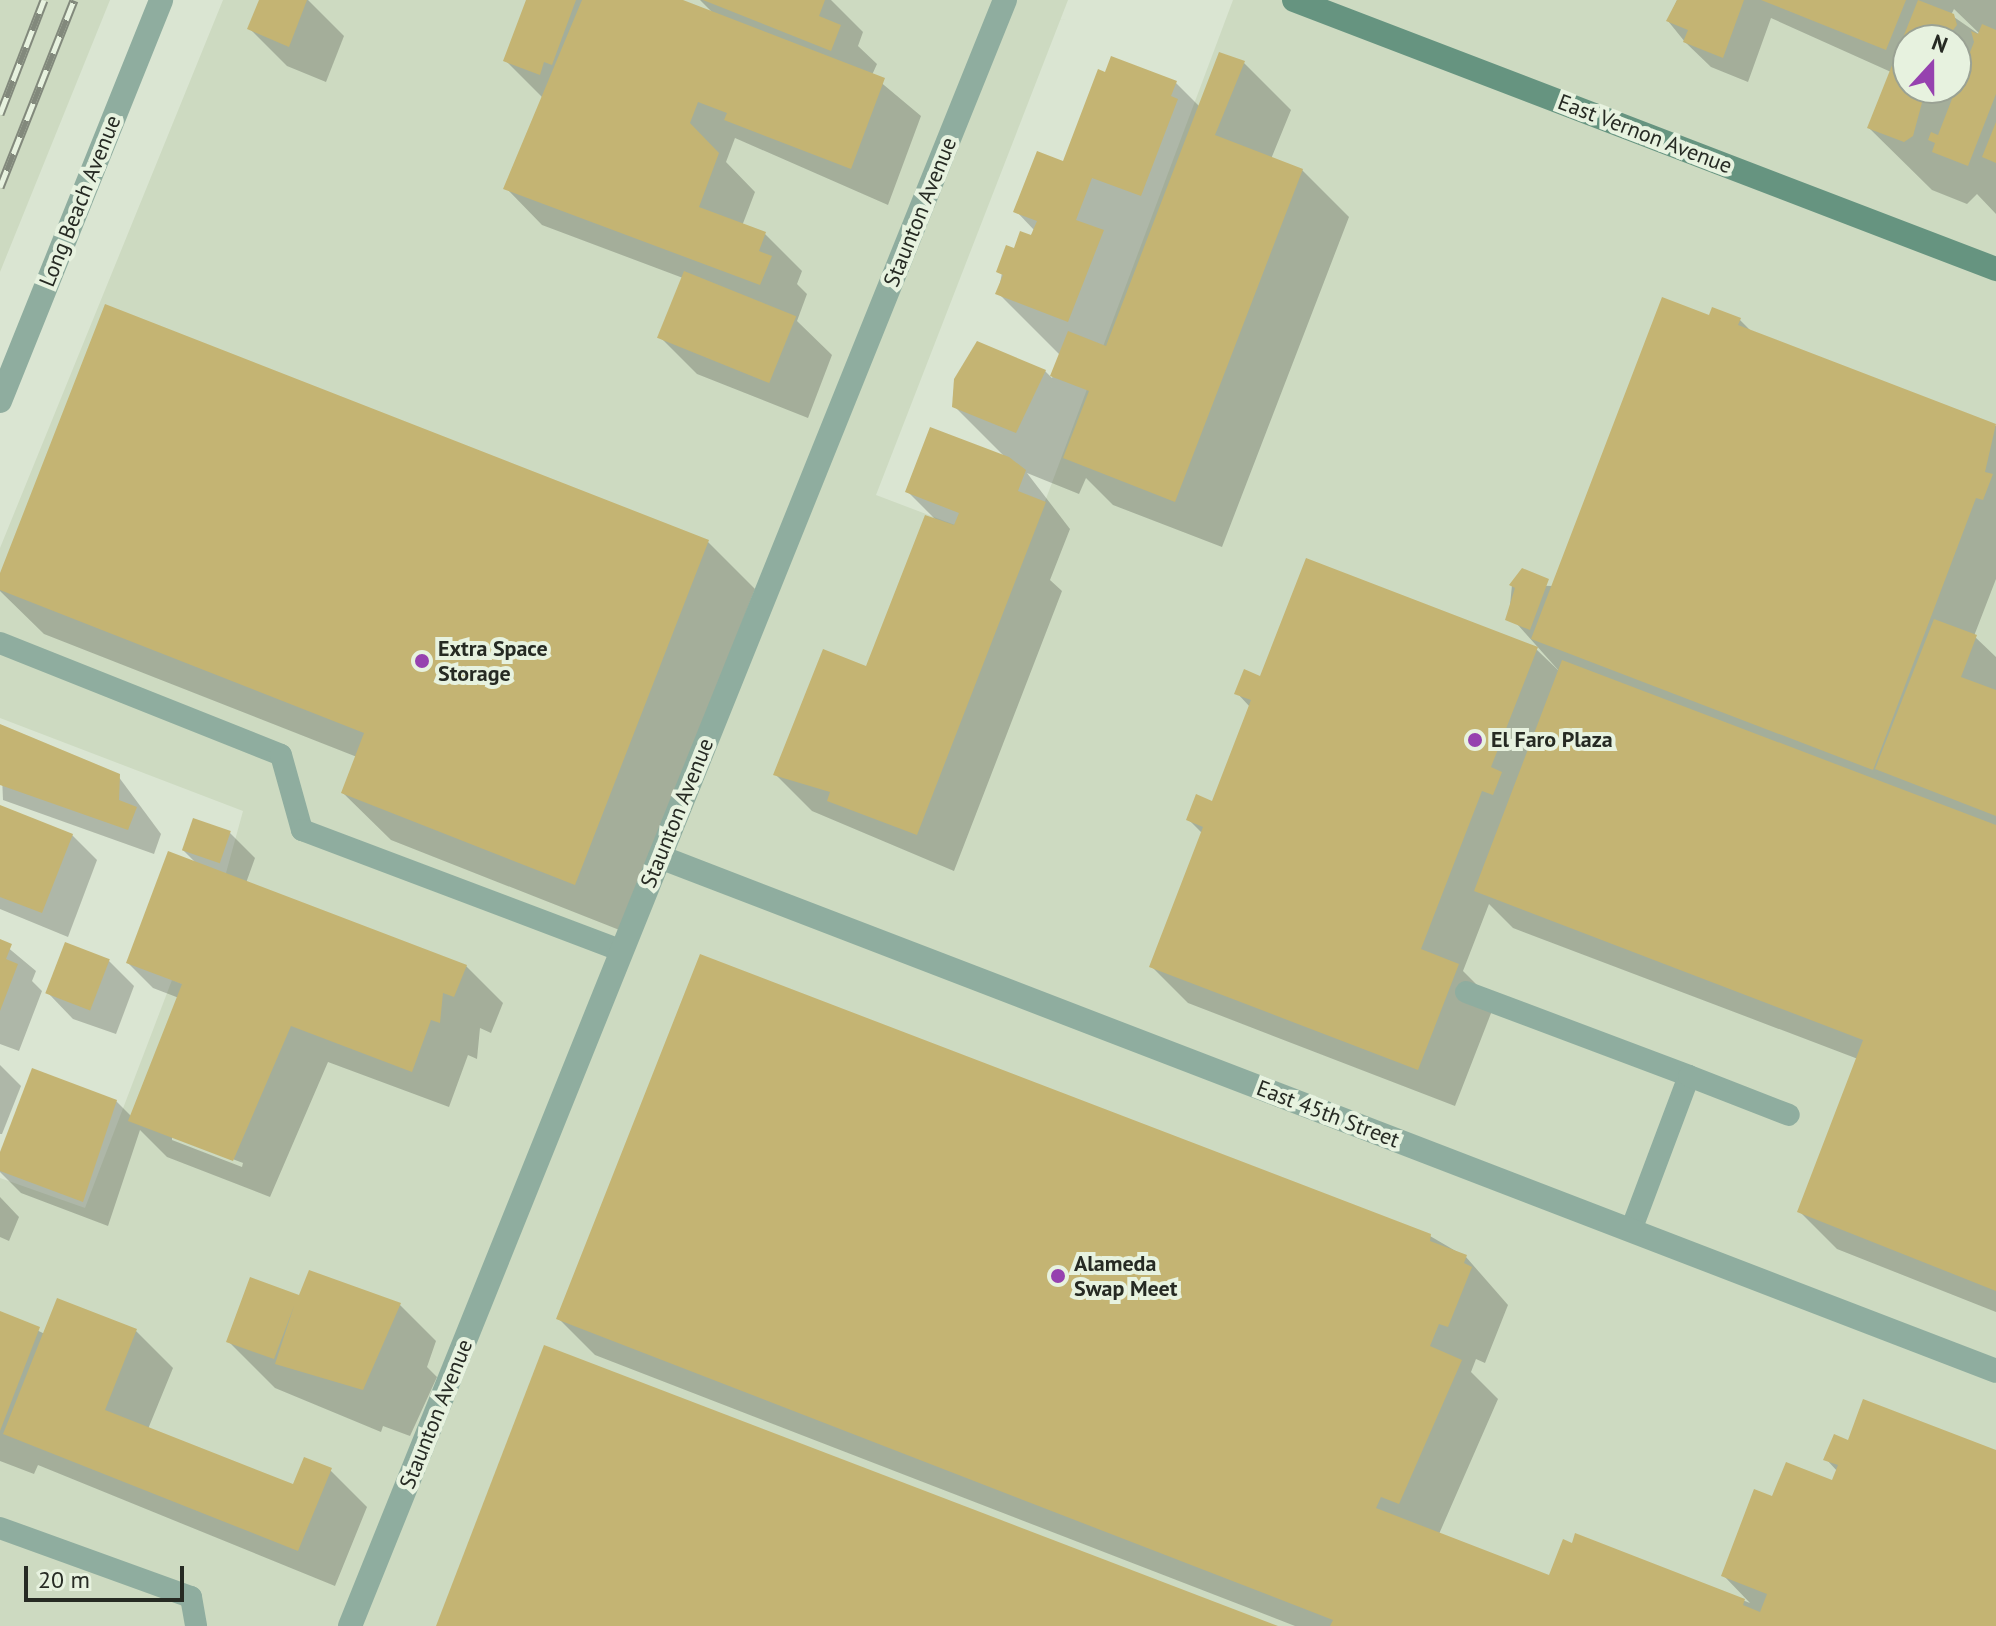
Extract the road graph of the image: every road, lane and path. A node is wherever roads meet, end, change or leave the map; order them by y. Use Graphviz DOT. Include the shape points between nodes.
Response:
graph roads {
  1 [pos="161,0"];
  2 [pos="1005,0"];
  3 [pos="1294,0"];
  4 [pos="1996,269"];
  5 [pos="0,401"];
  6 [pos="0,643"];
  7 [pos="660,857"];
  8 [pos="622,951"];
  9 [pos="1466,992"];
  10 [pos="1689,1076"];
  11 [pos="1789,1115"];
  12 [pos="1631,1230"];
  13 [pos="1996,1371"];
  14 [pos="0,1528"];
  15 [pos="196,1626"];
  16 [pos="350,1626"];
  1 -- 5 [label="street, Long Beach Avenue"];
  2 -- 7 [label="street, Staunton Avenue"];
  3 -- 4 [label="main road, East Vernon Avenue"];
  6 -- 8 [label="lane" via="281,755 302,830"];
  7 -- 8 [label="street, Staunton Avenue"];
  7 -- 12 [label="street, East 45th Street"];
  8 -- 16 [label="street, Staunton Avenue"];
  9 -- 10 [label="lane"];
  10 -- 11 [label="lane"];
  10 -- 12 [label="lane"];
  12 -- 13 [label="street, East 45th Street"];
  14 -- 15 [label="lane" via="191,1597"];
}
